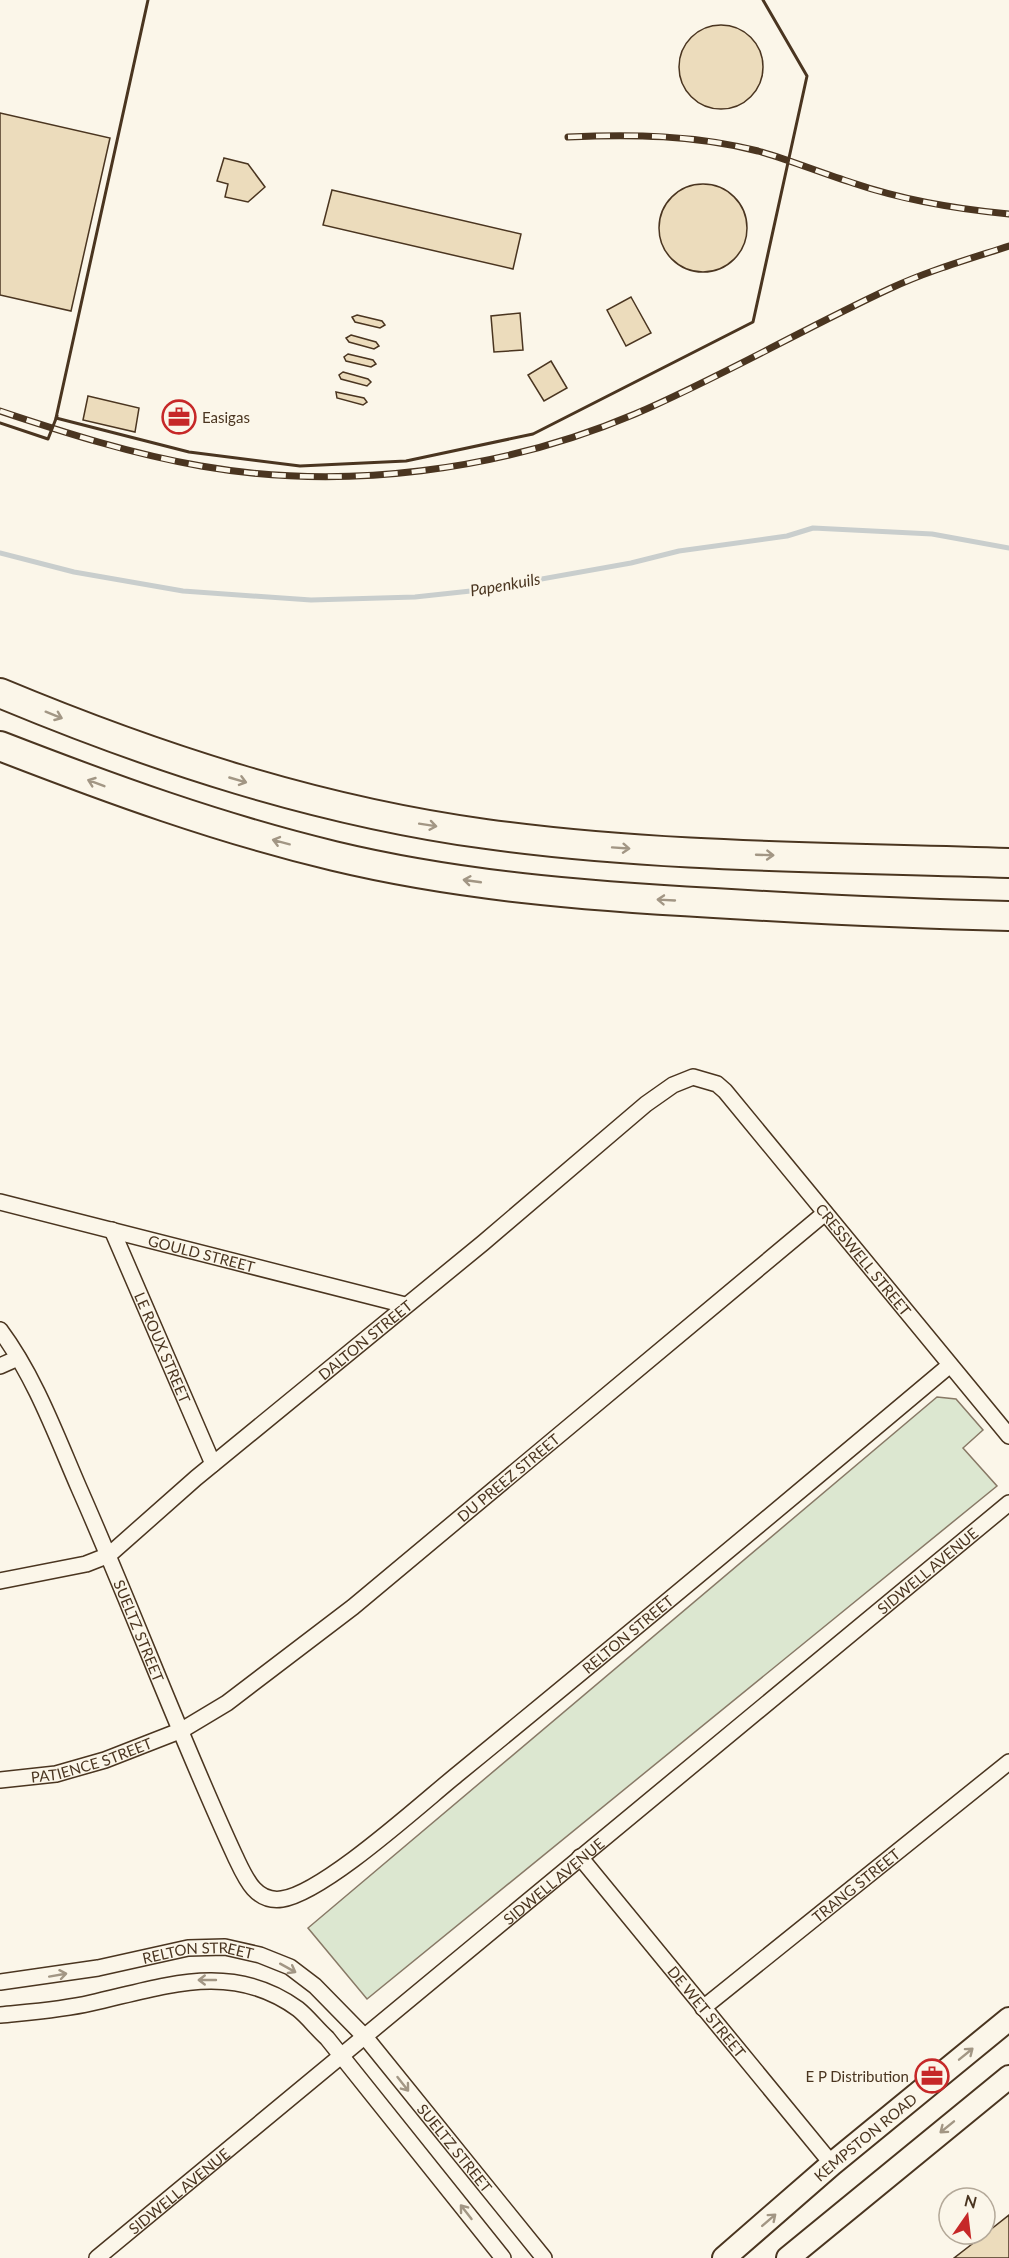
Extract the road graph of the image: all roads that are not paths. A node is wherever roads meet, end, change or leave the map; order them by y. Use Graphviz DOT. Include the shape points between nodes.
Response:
graph roads {
  1 [pos="0,693"];
  2 [pos="0,746"];
  3 [pos="1009,845"];
  4 [pos="809,857"];
  5 [pos="1009,862"];
  6 [pos="861,913"];
  7 [pos="1009,916"];
  8 [pos="1009,923"];
  9 [pos="717,1084"];
  10 [pos="0,1202"];
  11 [pos="825,1213"];
  12 [pos="112,1230"];
  13 [pos="405,1305"];
  14 [pos="0,1330"];
  15 [pos="18,1358"];
  16 [pos="950,1365"];
  17 [pos="0,1366"];
  18 [pos="1009,1436"];
  19 [pos="213,1464"];
  20 [pos="1009,1503"];
  21 [pos="109,1555"];
  22 [pos="0,1581"];
  23 [pos="182,1730"];
  24 [pos="1009,1762"];
  25 [pos="0,1780"];
  26 [pos="580,1857"];
  27 [pos="297,1895"];
  28 [pos="0,1982"];
  29 [pos="704,2008"];
  30 [pos="0,2015"];
  31 [pos="1009,2019"];
  32 [pos="366,2038"];
  33 [pos="342,2058"];
  34 [pos="1009,2077"];
  35 [pos="832,2164"];
  36 [pos="97,2258"];
  37 [pos="503,2258"];
  38 [pos="544,2258"];
  39 [pos="724,2258"];
  40 [pos="788,2258"];
  1 -- 4 [label="highway, one-way" via="172,759 357,810 487,834 617,848"];
  6 -- 2 [label="highway, one-way" via="536,890 345,858 209,823"];
  3 -- 4 [label="highway"];
  4 -- 5 [label="highway"];
  6 -- 7 [label="highway"];
  6 -- 8 [label="highway"];
  9 -- 11 [label="street, CRESSWELL STREET"];
  9 -- 13 [label="street, DALTON STREET" via="693,1077 673,1085"];
  10 -- 12 [label="street, GOULD STREET"];
  11 -- 16 [label="street, CRESSWELL STREET"];
  11 -- 23 [label="street, DU PREEZ STREET" via="353,1607 227,1702"];
  12 -- 13 [label="street, GOULD STREET"];
  12 -- 19 [label="street, LE ROUX STREET"];
  13 -- 19 [label="street, DALTON STREET"];
  14 -- 15 [label="street, SUELTZ STREET"];
  15 -- 17 [label="street"];
  15 -- 21 [label="street, SUELTZ STREET"];
  16 -- 18 [label="street, CRESSWELL STREET"];
  16 -- 27 [label="street, RELTON STREET" via="446,1784 320,1883"];
  19 -- 21 [label="street, DALTON STREET"];
  20 -- 26 [label="street, SIDWELL AVENUE"];
  21 -- 22 [label="street, DALTON STREET" via="86,1564"];
  21 -- 23 [label="street, SUELTZ STREET"];
  23 -- 25 [label="street, PATIENCE STREET" via="82,1767"];
  23 -- 27 [label="street, SUELTZ STREET" via="213,1810 246,1879 263,1896 274,1899"];
  24 -- 29 [label="street, TRANG STREET"];
  26 -- 29 [label="street, DE WET STREET"];
  26 -- 32 [label="street, SIDWELL AVENUE"];
  28 -- 32 [label="street, RELTON STREET, one-way" via="98,1968 188,1948 225,1947 290,1967 315,1986"];
  29 -- 35 [label="street, DE WET STREET"];
  33 -- 30 [label="street, RELTON STREET, one-way" via="300,2011 282,1999 235,1982 177,1982 88,2004"];
  35 -- 31 [label="main road, KEMPSTON ROAD, one-way"];
  32 -- 33 [label="street, SIDWELL AVENUE"];
  32 -- 38 [label="street, SUELTZ STREET, one-way"];
  33 -- 36 [label="street, SIDWELL AVENUE"];
  37 -- 33 [label="street, SUELTZ STREET, one-way"];
  34 -- 40 [label="main road, one-way"];
  39 -- 35 [label="main road, KEMPSTON ROAD, one-way"];
}
